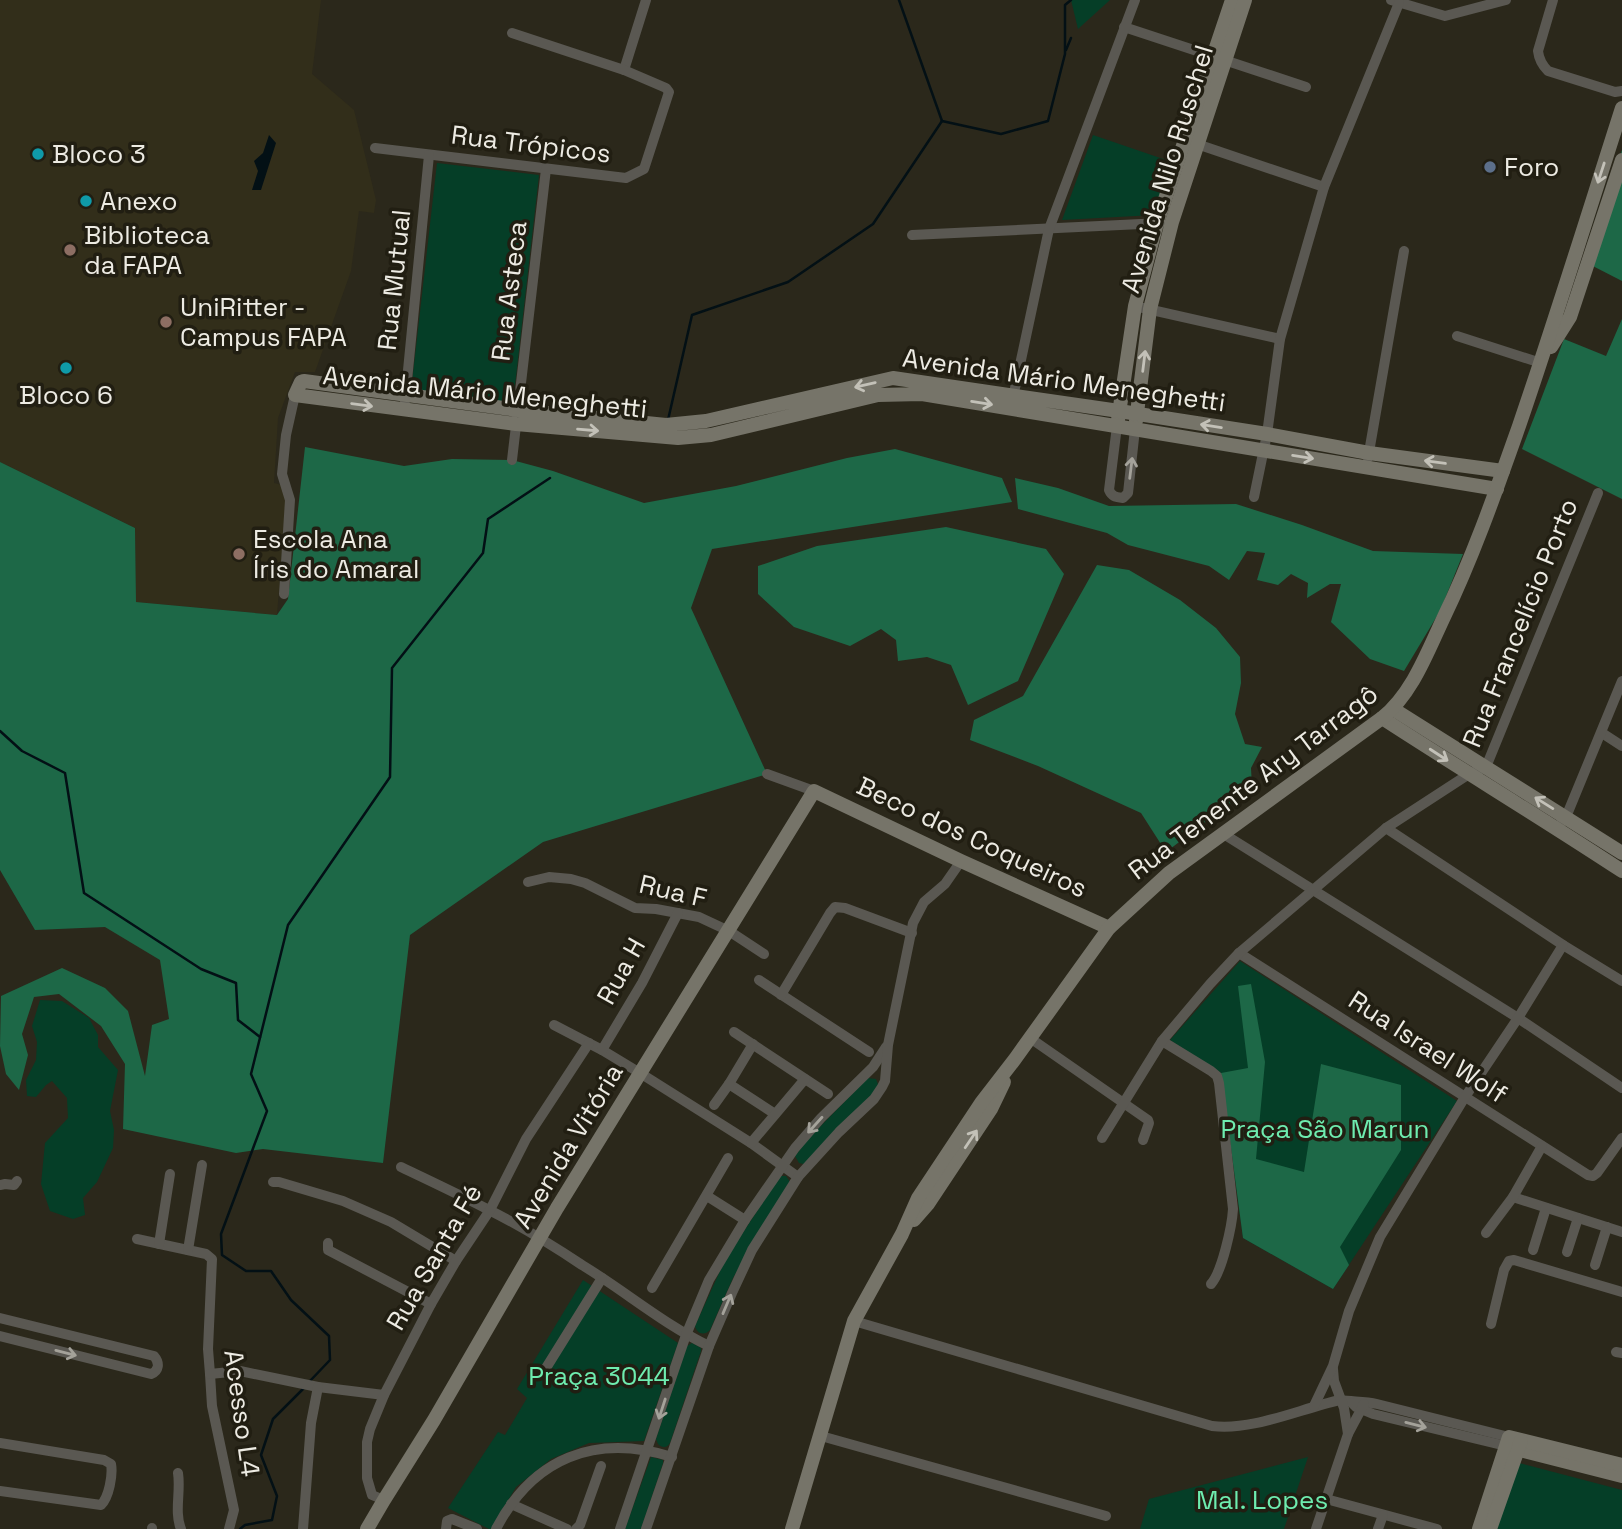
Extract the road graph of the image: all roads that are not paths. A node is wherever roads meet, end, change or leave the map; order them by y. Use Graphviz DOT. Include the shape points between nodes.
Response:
graph roads {
  1 [pos="646,0"];
  2 [pos="1135,0"];
  3 [pos="1232,0"];
  4 [pos="1245,0"];
  5 [pos="1506,0"];
  6 [pos="1553,0"];
  7 [pos="1395,1"];
  8 [pos="1124,27"];
  9 [pos="512,33"];
  10 [pos="1219,58"];
  11 [pos="624,70"];
  12 [pos="1306,87"];
  13 [pos="1620,94"];
  14 [pos="1622,108"];
  15 [pos="1191,142"];
  16 [pos="375,148"];
  17 [pos="429,155"];
  18 [pos="1622,160"];
  19 [pos="546,169"];
  20 [pos="1324,187"];
  21 [pos="1164,223"];
  22 [pos="1049,229"];
  23 [pos="912,235"];
  24 [pos="1404,251"];
  25 [pos="1135,306"];
  26 [pos="1150,309"];
  27 [pos="1565,311"];
  28 [pos="1457,336"];
  29 [pos="1280,339"];
  30 [pos="1541,363"];
  31 [pos="893,378"];
  32 [pos="295,395"];
  33 [pos="892,395"];
  34 [pos="1012,402"];
  35 [pos="404,403"];
  36 [pos="786,410"];
  37 [pos="517,417"];
  38 [pos="1118,419"];
  39 [pos="1136,421"];
  40 [pos="1267,434"];
  41 [pos="1264,450"];
  42 [pos="512,460"];
  43 [pos="1368,460"];
  44 [pos="1503,471"];
  45 [pos="1497,489"];
  46 [pos="1598,492"];
  47 [pos="1255,497"];
  48 [pos="284,594"];
  49 [pos="1622,681"];
  50 [pos="1388,713"];
  51 [pos="1602,733"];
  52 [pos="1622,746"];
  53 [pos="1486,767"];
  54 [pos="767,774"];
  55 [pos="1469,774"];
  56 [pos="814,791"];
  57 [pos="1562,823"];
  58 [pos="1386,828"];
  59 [pos="1222,833"];
  60 [pos="1622,853"];
  61 [pos="961,861"];
  62 [pos="1622,871"];
  63 [pos="528,882"];
  64 [pos="1312,891"];
  65 [pos="678,913"];
  66 [pos="1109,928"];
  67 [pos="729,931"];
  68 [pos="912,933"];
  69 [pos="1563,945"];
  70 [pos="1239,953"];
  71 [pos="764,954"];
  72 [pos="759,980"];
  73 [pos="1622,981"];
  74 [pos="781,995"];
  75 [pos="1518,1018"];
  76 [pos="554,1026"];
  77 [pos="734,1032"];
  78 [pos="1030,1038"];
  79 [pos="1162,1041"];
  80 [pos="589,1044"];
  81 [pos="753,1044"];
  82 [pos="888,1045"];
  83 [pos="602,1050"];
  84 [pos="869,1052"];
  85 [pos="640,1073"];
  86 [pos="867,1073"];
  87 [pos="805,1079"];
  88 [pos="729,1084"];
  89 [pos="884,1084"];
  90 [pos="1622,1087"];
  91 [pos="828,1094"];
  92 [pos="1465,1097"];
  93 [pos="1124,1104"];
  94 [pos="714,1105"];
  95 [pos="775,1114"];
  96 [pos="1622,1138"];
  97 [pos="1102,1139"];
  98 [pos="1143,1140"];
  99 [pos="751,1143"];
  100 [pos="1542,1146"];
  101 [pos="728,1158"];
  102 [pos="782,1165"];
  103 [pos="202,1166"];
  104 [pos="401,1167"];
  105 [pos="170,1174"];
  106 [pos="798,1177"];
  107 [pos="17,1181"];
  108 [pos="273,1182"];
  109 [pos="0,1185"];
  110 [pos="707,1196"];
  111 [pos="1513,1197"];
  112 [pos="1546,1208"];
  113 [pos="490,1210"];
  114 [pos="1578,1218"];
  115 [pos="745,1220"];
  116 [pos="1607,1227"];
  117 [pos="1622,1231"];
  118 [pos="1486,1233"];
  119 [pos="540,1238"];
  120 [pos="137,1239"];
  121 [pos="328,1243"];
  122 [pos="159,1244"];
  123 [pos="188,1250"];
  124 [pos="1533,1250"];
  125 [pos="1567,1252"];
  126 [pos="456,1261"];
  127 [pos="1595,1265"];
  128 [pos="601,1278"];
  129 [pos="1212,1284"];
  130 [pos="652,1288"];
  131 [pos="1622,1292"];
  132 [pos="431,1304"];
  133 [pos="0,1318"];
  134 [pos="854,1321"];
  135 [pos="1491,1324"];
  136 [pos="687,1335"];
  137 [pos="0,1336"];
  138 [pos="709,1346"];
  139 [pos="1333,1366"];
  140 [pos="546,1368"];
  141 [pos="210,1374"];
  142 [pos="318,1387"];
  143 [pos="384,1395"];
  144 [pos="1340,1400"];
  145 [pos="1360,1405"];
  146 [pos="1314,1406"];
  147 [pos="1348,1434"];
  148 [pos="821,1436"];
  149 [pos="0,1443"];
  150 [pos="1514,1443"];
  151 [pos="649,1450"];
  152 [pos="672,1457"];
  153 [pos="601,1465"];
  154 [pos="1622,1465"];
  155 [pos="178,1473"];
  156 [pos="1622,1476"];
  157 [pos="0,1491"];
  158 [pos="1326,1499"];
  159 [pos="384,1500"];
  160 [pos="511,1504"];
  161 [pos="1383,1515"];
  162 [pos="1106,1516"];
  163 [pos="181,1529"];
  164 [pos="229,1529"];
  165 [pos="303,1529"];
  166 [pos="367,1529"];
  167 [pos="446,1529"];
  168 [pos="477,1529"];
  169 [pos="496,1529"];
  170 [pos="567,1529"];
  171 [pos="576,1529"];
  172 [pos="620,1529"];
  173 [pos="646,1529"];
  174 [pos="792,1529"];
  175 [pos="1316,1529"];
  176 [pos="1378,1529"];
  177 [pos="1437,1529"];
  178 [pos="1479,1529"];
  179 [pos="1490,1529"];
  1 -- 11 [label="street"];
  2 -- 8 [label="street"];
  3 -- 10 [label="street, Avenida Nilo Ruschel"];
  4 -- 10 [label="street, Avenida Nilo Ruschel"];
  5 -- 7 [label="street" via="1445,16"];
  6 -- 13 [label="street" via="1538,51 1542,65 1548,71"];
  7 -- 20 [label="street"];
  8 -- 10 [label="street"];
  8 -- 22 [label="street"];
  9 -- 11 [label="street"];
  10 -- 12 [label="street"];
  10 -- 15 [label="street, Avenida Nilo Ruschel"];
  11 -- 19 [label="street, Rua Trópicos" via="667,90 644,169 626,178"];
  14 -- 27 [label="street, Rua Tenente Ary Tarragô, one-way"];
  15 -- 20 [label="street"];
  15 -- 21 [label="street, Avenida Nilo Ruschel"];
  16 -- 17 [label="street, Rua Trópicos"];
  17 -- 19 [label="street, Rua Trópicos"];
  17 -- 35 [label="street, Rua Mutual"];
  18 -- 27 [label="street, Rua Tenente Ary Tarragô"];
  19 -- 37 [label="street, Rua Asteca"];
  20 -- 29 [label="street"];
  21 -- 22 [label="street"];
  21 -- 25 [label="street, Avenida Nilo Ruschel"];
  21 -- 26 [label="street, Avenida Nilo Ruschel"];
  22 -- 23 [label="street"];
  22 -- 34 [label="street"];
  24 -- 43 [label="street"];
  25 -- 26 [label="street"];
  25 -- 38 [label="street, Avenida Nilo Ruschel"];
  26 -- 29 [label="street"];
  39 -- 26 [label="street, Avenida Nilo Ruschel, one-way"];
  27 -- 30 [label="street, Rua Tenente Ary Tarragô"];
  28 -- 30 [label="street"];
  29 -- 40 [label="street"];
  30 -- 44 [label="street, Rua Tenente Ary Tarragô"];
  31 -- 33 [label="street"];
  31 -- 34 [label="street, Avenida Mário Meneghetti"];
  31 -- 36 [label="street, Avenida Mário Meneghetti, one-way"];
  32 -- 35 [label="street, Avenida Mário Meneghetti" via="304,381"];
  32 -- 48 [label="street, Avenida Mário Meneghetti" via="282,474 290,500"];
  33 -- 34 [label="street, Avenida Mário Meneghetti, one-way"];
  33 -- 36 [label="street, Avenida Mário Meneghetti"];
  34 -- 38 [label="street, Avenida Mário Meneghetti"];
  35 -- 37 [label="street, Avenida Mário Meneghetti"];
  36 -- 37 [label="street, Avenida Mário Meneghetti" via="706,421 678,431 666,425"];
  37 -- 42 [label="street, Rua Asteca"];
  38 -- 39 [label="street, Avenida Mário Meneghetti"];
  38 -- 39 [label="street, Avenida Nilo Ruschel, one-way" via="1109,490 1116,498 1128,493"];
  40 -- 39 [label="street, Avenida Mário Meneghetti, one-way"];
  39 -- 41 [label="street, Avenida Mário Meneghetti"];
  40 -- 41 [label="street"];
  40 -- 43 [label="street, Avenida Mário Meneghetti"];
  41 -- 43 [label="street, Avenida Mário Meneghetti, one-way"];
  41 -- 47 [label="street"];
  44 -- 43 [label="street, Avenida Mário Meneghetti, one-way"];
  43 -- 45 [label="street, Avenida Mário Meneghetti"];
  44 -- 45 [label="street, Rua Tenente Ary Tarragô"];
  45 -- 50 [label="street, Rua Tenente Ary Tarragô" via="1424,660"];
  46 -- 53 [label="street, Rua Francelício Porto"];
  49 -- 51 [label="street"];
  50 -- 53 [label="street"];
  50 -- 55 [label="street, one-way"];
  50 -- 59 [label="street, Rua Tenente Ary Tarragô"];
  51 -- 52 [label="street"];
  51 -- 57 [label="street"];
  53 -- 55 [label="street, Rua Francelício Porto"];
  57 -- 53 [label="street, one-way"];
  54 -- 56 [label="street"];
  55 -- 57 [label="street"];
  55 -- 58 [label="street, Rua Francelício Porto"];
  56 -- 61 [label="street, Beco dos Coqueiros"];
  56 -- 67 [label="street, Avenida Vitória"];
  57 -- 60 [label="street"];
  57 -- 62 [label="street"];
  58 -- 64 [label="street, Rua Francelício Porto"];
  58 -- 69 [label="street"];
  59 -- 64 [label="street"];
  59 -- 66 [label="street, Rua Tenente Ary Tarragô"];
  61 -- 66 [label="street, Beco dos Coqueiros"];
  61 -- 68 [label="street" via="946,884 924,902"];
  63 -- 65 [label="street, Rua F" via="549,877 571,879 635,908"];
  64 -- 70 [label="street, Rua Francelício Porto"];
  64 -- 75 [label="street"];
  65 -- 67 [label="street, Rua F"];
  65 -- 83 [label="street, Rua H"];
  66 -- 78 [label="street, Rua Tenente Ary Tarragô"];
  67 -- 71 [label="street, Rua F"];
  67 -- 85 [label="street, Avenida Vitória"];
  68 -- 74 [label="street" via="835,908"];
  68 -- 82 [label="street"];
  69 -- 73 [label="street"];
  69 -- 75 [label="street"];
  70 -- 79 [label="street, Rua Francelício Porto"];
  70 -- 92 [label="street, Rua Israel Wolf"];
  72 -- 74 [label="street"];
  74 -- 84 [label="street"];
  75 -- 90 [label="street"];
  75 -- 92 [label="street"];
  76 -- 80 [label="street"];
  77 -- 81 [label="street"];
  78 -- 93 [label="street"];
  78 -- 134 [label="street, Rua Tenente Ary Tarragô" via="918,1198"];
  79 -- 93 [label="street, Rua Francelício Porto"];
  79 -- 129 [label="street" via="1211,1071 1219,1083 1233,1220"];
  80 -- 83 [label="street"];
  80 -- 113 [label="street, Rua Santa Fé" via="526,1139"];
  81 -- 87 [label="street"];
  81 -- 88 [label="street"];
  82 -- 86 [label="street"];
  82 -- 89 [label="street"];
  83 -- 85 [label="street"];
  85 -- 99 [label="street"];
  85 -- 119 [label="street, Avenida Vitória"];
  86 -- 89 [label="street" via="878,1074"];
  86 -- 102 [label="street, one-way"];
  87 -- 91 [label="street"];
  87 -- 95 [label="street"];
  88 -- 94 [label="street"];
  88 -- 95 [label="street"];
  89 -- 106 [label="street"];
  92 -- 100 [label="street, Rua Israel Wolf"];
  92 -- 139 [label="street" via="1380,1237 1349,1311"];
  93 -- 97 [label="street, Rua Francelício Porto"];
  93 -- 98 [label="street" via="1149,1121"];
  95 -- 99 [label="street"];
  96 -- 100 [label="street, Rua Israel Wolf" via="1593,1176"];
  99 -- 102 [label="street"];
  100 -- 111 [label="street"];
  101 -- 110 [label="street"];
  102 -- 106 [label="street"];
  102 -- 115 [label="street"];
  103 -- 123 [label="street"];
  104 -- 113 [label="street"];
  105 -- 122 [label="street"];
  138 -- 106 [label="street, one-way" via="752,1250"];
  107 -- 109 [label="street"];
  108 -- 126 [label="street" via="344,1200"];
  110 -- 115 [label="street"];
  110 -- 130 [label="street"];
  111 -- 112 [label="street"];
  111 -- 118 [label="street"];
  112 -- 114 [label="street"];
  112 -- 124 [label="street"];
  113 -- 119 [label="street"];
  113 -- 126 [label="street, Rua Santa Fé"];
  114 -- 116 [label="street"];
  114 -- 125 [label="street"];
  115 -- 136 [label="street" via="709,1280"];
  116 -- 117 [label="street"];
  116 -- 127 [label="street"];
  119 -- 128 [label="street"];
  119 -- 159 [label="street, Avenida Vitória"];
  120 -- 122 [label="street"];
  121 -- 132 [label="street" via="328,1250"];
  122 -- 123 [label="street"];
  123 -- 141 [label="street, Acesso L4" via="206,1254 212,1261"];
  126 -- 132 [label="street, Rua Santa Fé"];
  128 -- 136 [label="street"];
  128 -- 140 [label="street"];
  131 -- 135 [label="street" via="1509,1261"];
  132 -- 143 [label="street, Rua Santa Fé"];
  137 -- 133 [label="street, one-way" via="151,1374 158,1366 154,1356"];
  134 -- 146 [label="street" via="1212,1426 1240,1426"];
  134 -- 148 [label="street, Rua Tenente Ary Tarragô"];
  136 -- 138 [label="street"];
  136 -- 151 [label="street, one-way"];
  138 -- 152 [label="street"];
  139 -- 144 [label="street"];
  139 -- 146 [label="street"];
  141 -- 142 [label="street" via="240,1371"];
  141 -- 164 [label="street, Acesso L4" via="234,1510"];
  142 -- 143 [label="street"];
  142 -- 165 [label="street"];
  143 -- 159 [label="street, Rua Santa Fé" via="370,1429 366,1461 372,1495"];
  144 -- 145 [label="street"];
  144 -- 146 [label="street"];
  144 -- 147 [label="street"];
  145 -- 147 [label="street"];
  145 -- 150 [label="street"];
  147 -- 158 [label="street"];
  148 -- 162 [label="street"];
  148 -- 174 [label="street, Rua Tenente Ary Tarragô"];
  149 -- 157 [label="street" via="104,1460 112,1469 101,1505"];
  150 -- 154 [label="street"];
  150 -- 156 [label="street"];
  150 -- 178 [label="street"];
  150 -- 179 [label="street"];
  151 -- 152 [label="street"];
  151 -- 160 [label="street" via="611,1448 575,1454 541,1473"];
  151 -- 172 [label="street"];
  152 -- 173 [label="street"];
  153 -- 171 [label="street"];
  155 -- 163 [label="street"];
  158 -- 161 [label="street"];
  158 -- 175 [label="street"];
  159 -- 166 [label="street, Avenida Vitória"];
  160 -- 169 [label="street"];
  160 -- 170 [label="street"];
  161 -- 176 [label="street"];
  161 -- 177 [label="street"];
  167 -- 168 [label="street" via="452,1518"];
}
